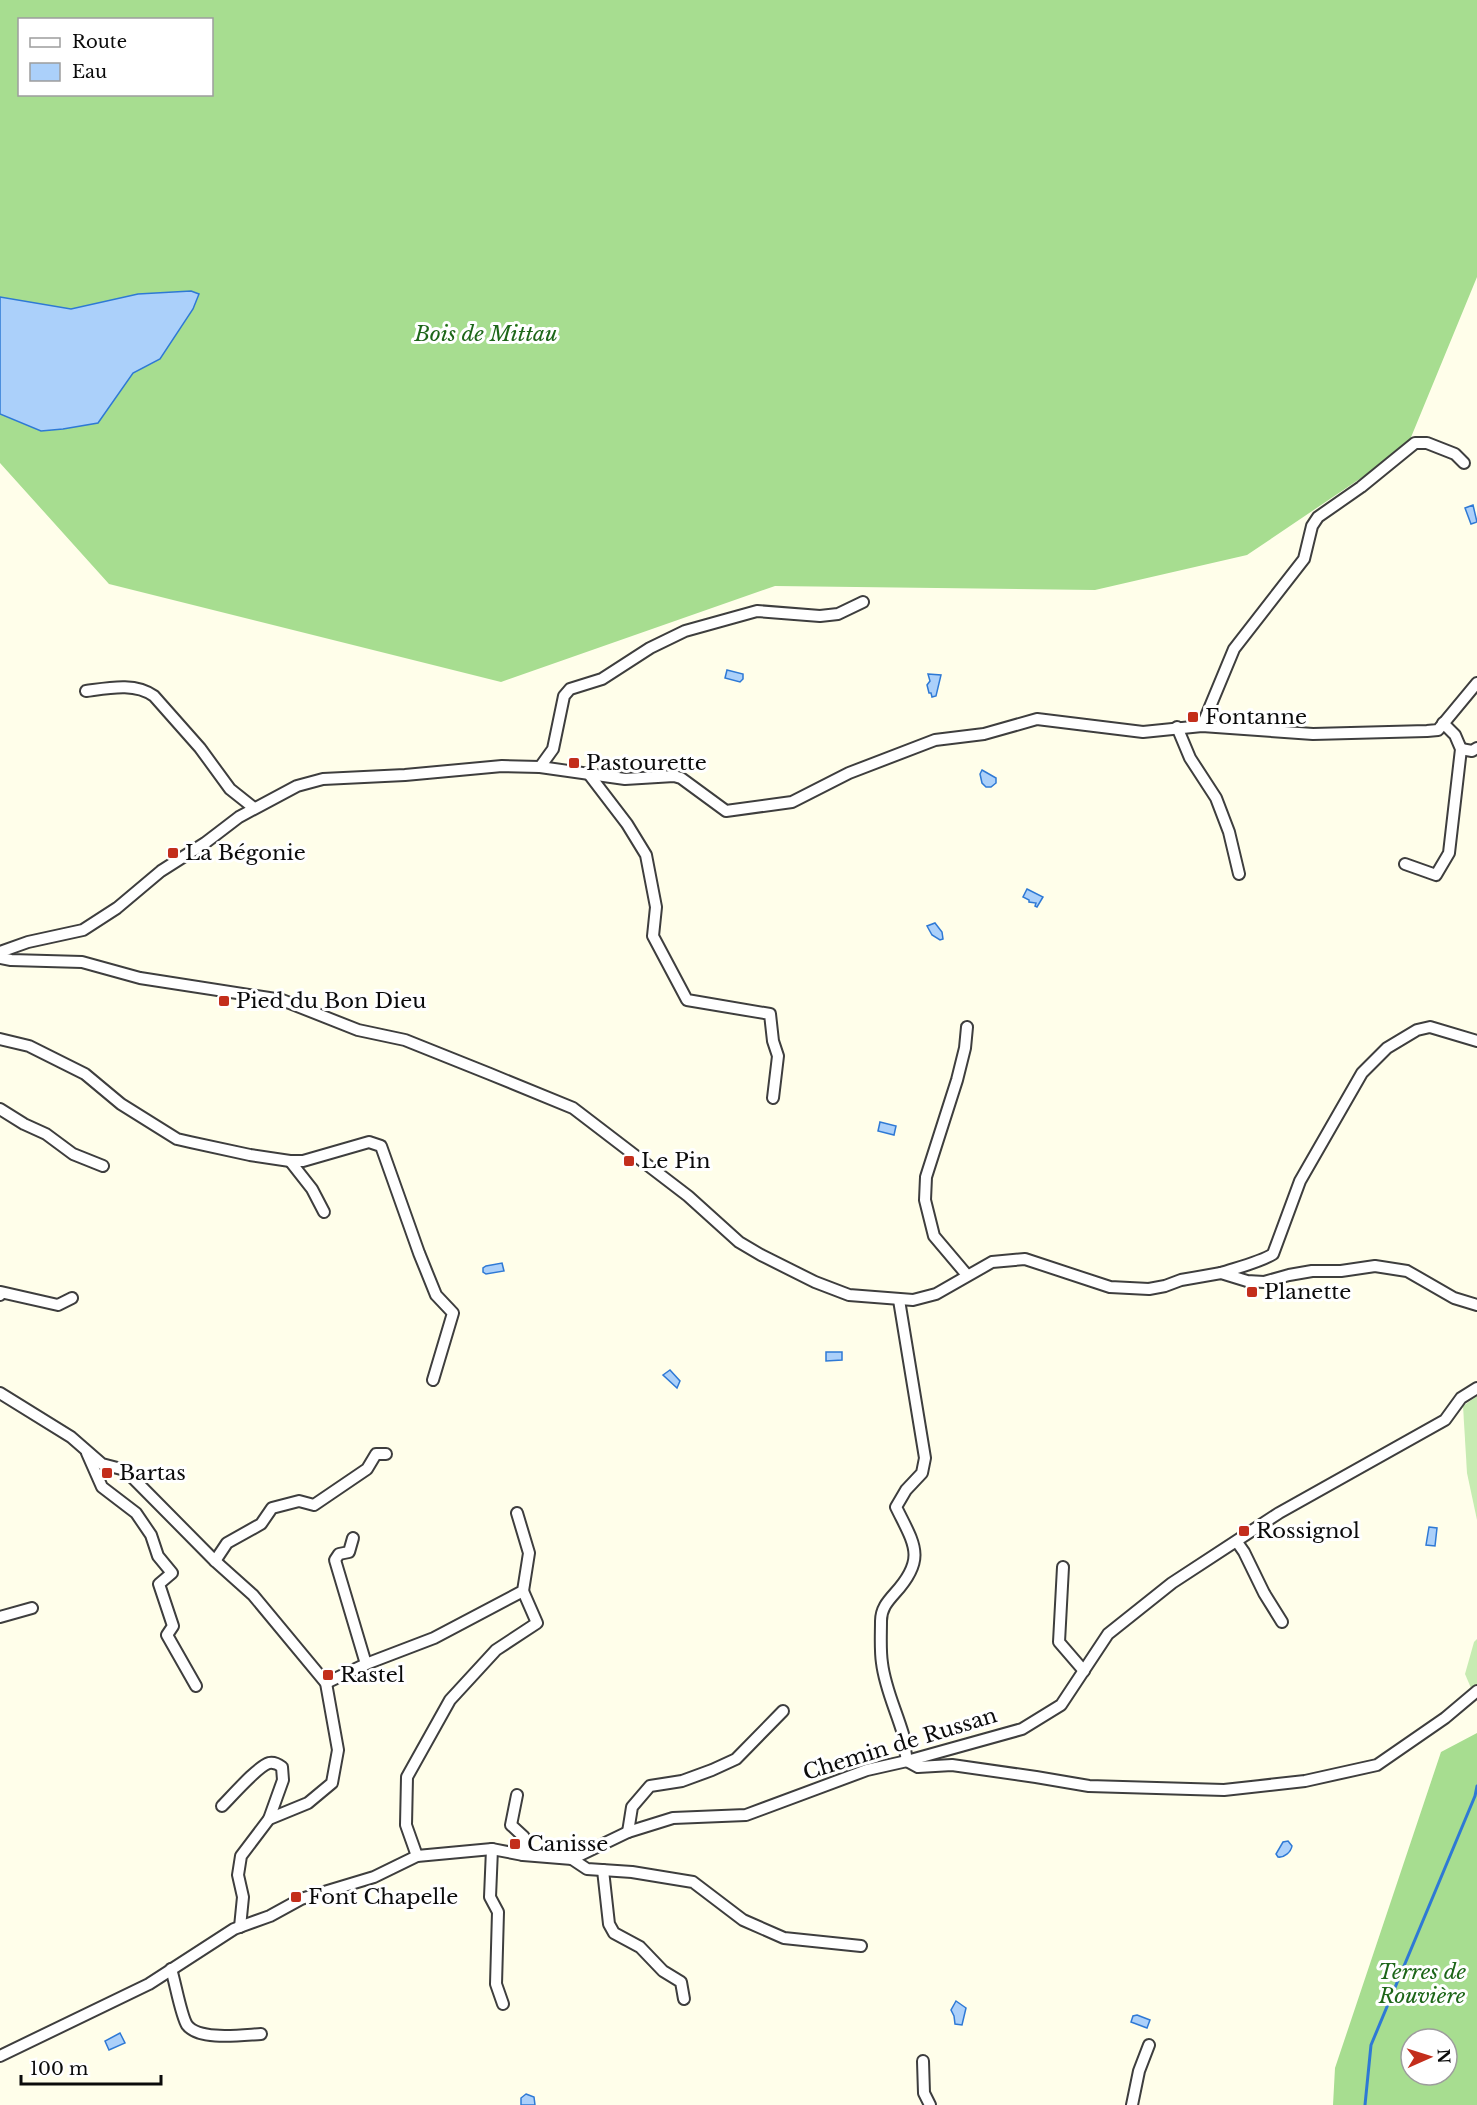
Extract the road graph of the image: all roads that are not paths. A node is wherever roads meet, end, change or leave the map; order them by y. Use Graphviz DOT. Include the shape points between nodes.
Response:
graph roads {
  1 [pos="1464,463"];
  2 [pos="863,602"];
  3 [pos="1477,683"];
  4 [pos="86,692"];
  5 [pos="1443,723"];
  6 [pos="1202,726"];
  7 [pos="1177,727"];
  8 [pos="1477,748"];
  9 [pos="1461,749"];
  10 [pos="540,767"];
  11 [pos="588,773"];
  12 [pos="254,808"];
  13 [pos="1405,864"];
  14 [pos="1239,874"];
  15 [pos="0,952"];
  16 [pos="0,958"];
  17 [pos="967,1027"];
  18 [pos="0,1039"];
  19 [pos="1477,1041"];
  20 [pos="773,1098"];
  21 [pos="0,1109"];
  22 [pos="290,1161"];
  23 [pos="103,1166"];
  24 [pos="324,1212"];
  25 [pos="1221,1273"];
  26 [pos="967,1275"];
  27 [pos="0,1294"];
  28 [pos="72,1298"];
  29 [pos="899,1300"];
  30 [pos="1477,1305"];
  31 [pos="433,1380"];
  32 [pos="1477,1388"];
  33 [pos="0,1393"];
  34 [pos="86,1450"];
  35 [pos="386,1454"];
  36 [pos="517,1513"];
  37 [pos="353,1538"];
  38 [pos="1237,1542"];
  39 [pos="215,1561"];
  40 [pos="1063,1568"];
  41 [pos="523,1591"];
  42 [pos="32,1608"];
  43 [pos="0,1617"];
  44 [pos="1282,1622"];
  45 [pos="366,1664"];
  46 [pos="1084,1671"];
  47 [pos="326,1683"];
  48 [pos="196,1686"];
  49 [pos="1477,1691"];
  50 [pos="783,1711"];
  51 [pos="938,1752"];
  52 [pos="907,1761"];
  53 [pos="935,1766"];
  54 [pos="947,1766"];
  55 [pos="517,1795"];
  56 [pos="222,1806"];
  57 [pos="268,1819"];
  58 [pos="628,1832"];
  59 [pos="492,1849"];
  60 [pos="523,1855"];
  61 [pos="417,1856"];
  62 [pos="572,1859"];
  63 [pos="603,1870"];
  64 [pos="240,1927"];
  65 [pos="861,1946"];
  66 [pos="171,1969"];
  67 [pos="684,1999"];
  68 [pos="503,2004"];
  69 [pos="261,2034"];
  70 [pos="1149,2045"];
  71 [pos="0,2056"];
  72 [pos="923,2061"];
  73 [pos="930,2105"];
  74 [pos="1132,2105"];
  1 -- 6 [label="street" via="1455,454 1427,443 1415,443 1318,516 1304,560 1234,649"];
  2 -- 10 [label="street" via="838,614 820,616 757,611 685,631 650,648 603,679 570,689 564,696 553,749"];
  3 -- 5 [label="street"];
  4 -- 12 [label="street" via="111,688 146,690 200,748 230,789"];
  5 -- 6 [label="street" via="1438,730 1427,731 1313,734"];
  5 -- 9 [label="street" via="1455,735"];
  6 -- 7 [label="street"];
  7 -- 11 [label="street" via="1143,732 1038,719 984,734 935,740 849,773 792,802 739,810 726,811 674,776 625,779"];
  7 -- 14 [label="street" via="1190,758 1216,798"];
  8 -- 9 [label="street"];
  9 -- 13 [label="street" via="1449,853 1436,875"];
  10 -- 11 [label="street"];
  10 -- 12 [label="street" via="502,766 323,779 297,786"];
  11 -- 20 [label="street" via="646,855 656,907 653,936 687,1000 770,1014 777,1056"];
  12 -- 15 [label="street" via="83,930"];
  16 -- 29 [label="street" via="82,962 140,978 282,1000 358,1030 405,1040 573,1108 760,1255 849,1295"];
  17 -- 26 [label="street" via="957,1080 926,1177 925,1200 934,1236"];
  18 -- 22 [label="street" via="29,1046 85,1074 121,1104 177,1139"];
  19 -- 25 [label="street" via="1430,1027 1387,1048 1362,1073 1300,1180 1274,1254"];
  21 -- 23 [label="street" via="74,1154"];
  22 -- 24 [label="street"];
  22 -- 31 [label="street" via="303,1161 369,1142 381,1146 436,1295 453,1313"];
  25 -- 26 [label="street" via="1149,1289 1110,1287 1025,1259 992,1262"];
  25 -- 30 [label="street" via="1264,1282 1312,1271 1375,1266 1407,1271 1454,1298"];
  26 -- 29 [label="street" via="936,1294"];
  27 -- 28 [label="street" via="58,1305"];
  29 -- 52 [label="street" via="925,1458 922,1473 896,1507 915,1550 915,1565 884,1606 881,1617 882,1662"];
  32 -- 38 [label="street, Chemin de Russan" via="1461,1398 1445,1420 1279,1513"];
  33 -- 34 [label="street"];
  34 -- 39 [label="street" via="102,1464 125,1470"];
  34 -- 48 [label="street" via="102,1487 136,1513 151,1535 158,1556 172,1573 159,1584 173,1626 167,1635"];
  35 -- 39 [label="street" via="376,1454 367,1469 314,1505 299,1501 272,1508 261,1524 227,1543"];
  36 -- 41 [label="street" via="530,1553"];
  37 -- 45 [label="street" via="349,1552 339,1554 335,1560"];
  38 -- 44 [label="street"];
  38 -- 46 [label="street, Chemin de Russan" via="1172,1583 1108,1634"];
  39 -- 47 [label="street" via="253,1595"];
  40 -- 46 [label="street" via="1059,1642"];
  41 -- 45 [label="street" via="434,1638"];
  41 -- 61 [label="street" via="537,1623 496,1650 450,1700 407,1777 406,1825"];
  42 -- 43 [label="street"];
  45 -- 47 [label="street"];
  46 -- 51 [label="street, Chemin de Russan" via="1061,1706 1022,1729"];
  47 -- 57 [label="street" via="338,1750 332,1783 308,1803"];
  49 -- 54 [label="street" via="1377,1765 1305,1781 1224,1790 1089,1786"];
  50 -- 58 [label="street" via="736,1759 682,1781 650,1786 632,1807"];
  51 -- 52 [label="street, Chemin de Russan"];
  51 -- 53 [label="street" via="932,1760"];
  51 -- 54 [label="street"];
  52 -- 53 [label="street" via="918,1767"];
  52 -- 58 [label="street, Chemin de Russan" via="867,1770 746,1815 673,1818"];
  53 -- 54 [label="street"];
  55 -- 60 [label="street" via="511,1825 524,1837"];
  56 -- 57 [label="street" via="255,1773 268,1763 276,1763 282,1767 282,1780"];
  57 -- 64 [label="street" via="241,1856"];
  58 -- 62 [label="street, Chemin de Russan"];
  59 -- 60 [label="street"];
  59 -- 61 [label="street"];
  59 -- 68 [label="street" via="490,1897 498,1912 496,1984"];
  60 -- 62 [label="street"];
  61 -- 64 [label="street" via="374,1877 301,1899"];
  62 -- 63 [label="street" via="587,1869"];
  63 -- 65 [label="street" via="693,1882 742,1920 784,1938"];
  63 -- 67 [label="street" via="609,1924 614,1933 640,1947 663,1971 681,1982"];
  64 -- 66 [label="street"];
  66 -- 69 [label="street" via="187,2024 198,2033"];
  66 -- 71 [label="street"];
  70 -- 74 [label="street"];
  72 -- 73 [label="street" via="924,2093"];
}
